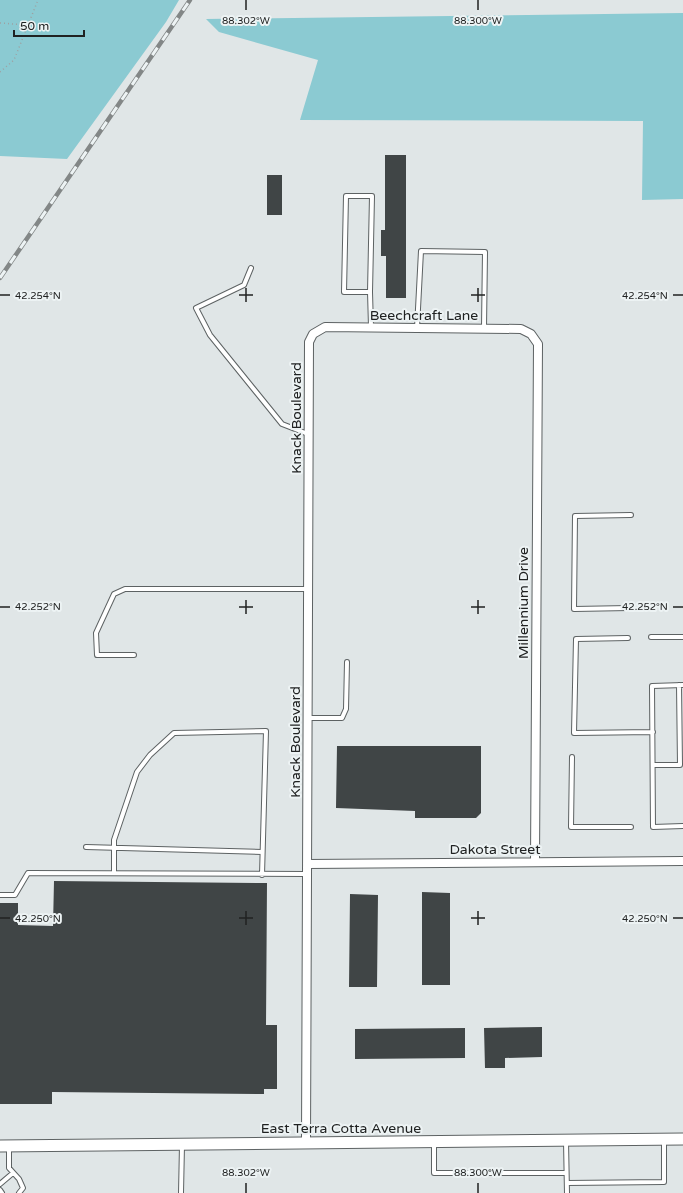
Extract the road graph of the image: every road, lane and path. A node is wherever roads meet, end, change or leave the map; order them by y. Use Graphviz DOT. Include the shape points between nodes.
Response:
graph roads {
  1 [pos="38,0"];
  2 [pos="0,23"];
  3 [pos="27,25"];
  4 [pos="0,72"];
  5 [pos="250,268"];
  6 [pos="370,292"];
  7 [pos="371,328"];
  8 [pos="417,328"];
  9 [pos="484,328"];
  10 [pos="309,342"];
  11 [pos="538,344"];
  12 [pos="309,434"];
  13 [pos="631,515"];
  14 [pos="308,589"];
  15 [pos="629,608"];
  16 [pos="651,637"];
  17 [pos="683,637"];
  18 [pos="628,638"];
  19 [pos="134,655"];
  20 [pos="347,662"];
  21 [pos="681,685"];
  22 [pos="308,718"];
  23 [pos="653,732"];
  24 [pos="572,757"];
  25 [pos="653,765"];
  26 [pos="683,826"];
  27 [pos="631,827"];
  28 [pos="86,847"];
  29 [pos="114,848"];
  30 [pos="262,852"];
  31 [pos="683,861"];
  32 [pos="535,862"];
  33 [pos="308,864"];
  34 [pos="114,873"];
  35 [pos="308,874"];
  36 [pos="262,875"];
  37 [pos="0,895"];
  38 [pos="664,1139"];
  39 [pos="683,1139"];
  40 [pos="566,1141"];
  41 [pos="434,1142"];
  42 [pos="306,1143"];
  43 [pos="182,1144"];
  44 [pos="4,1146"];
  45 [pos="13,1173"];
  46 [pos="566,1173"];
  47 [pos="567,1183"];
  48 [pos="0,1184"];
  49 [pos="0,1190"];
  50 [pos="2,1193"];
  51 [pos="19,1193"];
  52 [pos="181,1193"];
  53 [pos="567,1193"];
  1 -- 3 [label="path"];
  2 -- 3 [label="path"];
  3 -- 4 [label="path" via="14,60"];
  5 -- 12 [label="lane" via="244,285 196,308 210,335 282,424"];
  6 -- 6 [label="lane" via="344,292 346,196 372,196"];
  6 -- 7 [label="lane"];
  7 -- 8 [label="street, Beechcraft Lane"];
  7 -- 10 [label="street, Beechcraft Lane" via="325,327 313,334"];
  8 -- 9 [label="street, Beechcraft Lane"];
  8 -- 9 [label="lane" via="421,251 485,252"];
  9 -- 11 [label="street, Beechcraft Lane" via="521,329 531,334"];
  10 -- 12 [label="street, Knack Boulevard"];
  11 -- 32 [label="street, Millennium Drive"];
  12 -- 14 [label="street, Knack Boulevard"];
  13 -- 15 [label="lane" via="575,516 574,557 574,609"];
  14 -- 19 [label="lane" via="125,589 114,594 96,633 97,655"];
  14 -- 22 [label="street, Knack Boulevard"];
  16 -- 17 [label="lane"];
  18 -- 23 [label="lane" via="576,639 574,733"];
  20 -- 22 [label="lane" via="346,708 342,718"];
  21 -- 23 [label="lane" via="652,686"];
  21 -- 25 [label="lane" via="680,765"];
  22 -- 33 [label="street, Knack Boulevard"];
  23 -- 25 [label="lane"];
  24 -- 27 [label="lane" via="571,827"];
  25 -- 26 [label="lane" via="653,827"];
  28 -- 29 [label="lane"];
  29 -- 30 [label="lane"];
  29 -- 30 [label="lane" via="114,840 137,772 150,755 174,733 266,732"];
  29 -- 34 [label="lane"];
  30 -- 36 [label="lane"];
  31 -- 32 [label="street, Dakota Street"];
  32 -- 33 [label="street, Dakota Street"];
  33 -- 35 [label="street, Knack Boulevard"];
  34 -- 36 [label="lane"];
  34 -- 37 [label="lane" via="28,873 15,895"];
  35 -- 36 [label="lane"];
  35 -- 42 [label="street, Knack Boulevard"];
  38 -- 39 [label="main road, East Terra Cotta Avenue"];
  38 -- 40 [label="main road, East Terra Cotta Avenue"];
  38 -- 47 [label="lane" via="664,1182"];
  40 -- 41 [label="main road, East Terra Cotta Avenue"];
  40 -- 46 [label="lane"];
  41 -- 42 [label="main road, East Terra Cotta Avenue"];
  41 -- 46 [label="lane" via="434,1173"];
  42 -- 43 [label="main road, East Terra Cotta Avenue"];
  43 -- 44 [label="main road, East Terra Cotta Avenue"];
  43 -- 52 [label="lane"];
  44 -- 45 [label="lane" via="9,1168"];
  45 -- 48 [label="lane"];
  45 -- 51 [label="lane" via="23,1188"];
  46 -- 47 [label="lane"];
  47 -- 53 [label="lane"];
  49 -- 50 [label="lane"];
}
